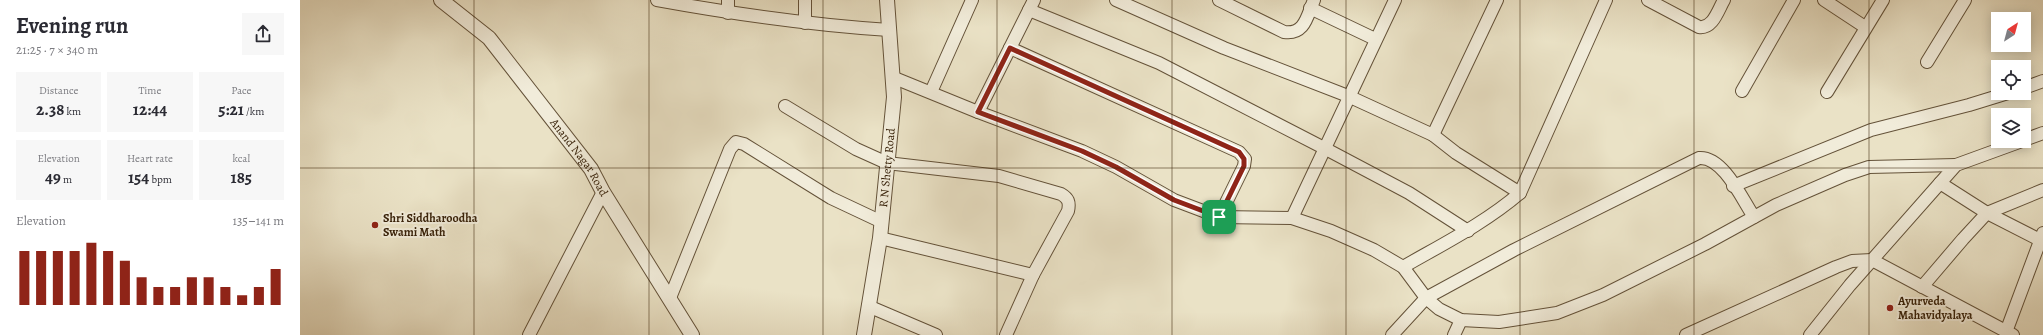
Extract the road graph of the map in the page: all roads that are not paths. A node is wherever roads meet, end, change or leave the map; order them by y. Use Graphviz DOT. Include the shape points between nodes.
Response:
graph roads {
  1 [pos="441,0"];
  2 [pos="656,0"];
  3 [pos="728,0"];
  4 [pos="805,0"];
  5 [pos="887,0"];
  6 [pos="972,0"];
  7 [pos="1116,0"];
  8 [pos="1395,0"];
  9 [pos="1497,0"];
  10 [pos="1606,0"];
  11 [pos="1648,0"];
  12 [pos="1724,0"];
  13 [pos="1794,0"];
  14 [pos="1824,0"];
  15 [pos="1882,0"];
  16 [pos="1965,0"];
  17 [pos="1223,1"];
  18 [pos="1312,4"];
  19 [pos="1031,5"];
  20 [pos="728,13"];
  21 [pos="805,23"];
  22 [pos="1865,27"];
  23 [pos="889,30"];
  24 [pos="1375,39"];
  25 [pos="1010,48"];
  26 [pos="1927,62"];
  27 [pos="892,77"];
  28 [pos="2043,81"];
  29 [pos="2031,85"];
  30 [pos="1742,91"];
  31 [pos="931,92"];
  32 [pos="1827,92"];
  33 [pos="1348,96"];
  34 [pos="1991,98"];
  35 [pos="785,106"];
  36 [pos="978,112"];
  37 [pos="2043,133"];
  38 [pos="1433,135"];
  39 [pos="2031,138"];
  40 [pos="1324,148"];
  41 [pos="2003,148"];
  42 [pos="887,163"];
  43 [pos="1956,165"];
  44 [pos="1940,183"];
  45 [pos="1733,186"];
  46 [pos="2043,190"];
  47 [pos="603,192"];
  48 [pos="1520,193"];
  49 [pos="1987,213"];
  50 [pos="1219,217"];
  51 [pos="1754,217"];
  52 [pos="1292,218"];
  53 [pos="882,222"];
  54 [pos="1468,231"];
  55 [pos="2042,236"];
  56 [pos="880,238"];
  57 [pos="1872,260"];
  58 [pos="1405,270"];
  59 [pos="1033,275"];
  60 [pos="1922,287"];
  61 [pos="1423,293"];
  62 [pos="670,298"];
  63 [pos="868,306"];
  64 [pos="1461,320"];
  65 [pos="2010,334"];
  66 [pos="529,335"];
  67 [pos="692,335"];
  68 [pos="864,335"];
  69 [pos="936,335"];
  70 [pos="1006,335"];
  71 [pos="1392,335"];
  72 [pos="1454,335"];
  73 [pos="1686,335"];
  74 [pos="1810,335"];
  1 -- 47 [label="street, Anand Nagar Road" via="489,38 591,169"];
  2 -- 20 [label="street"];
  3 -- 20 [label="street"];
  4 -- 21 [label="street"];
  5 -- 23 [label="street, R N Shetty Road"];
  6 -- 31 [label="street"];
  7 -- 33 [label="street" via="1224,48"];
  8 -- 24 [label="street"];
  9 -- 38 [label="street"];
  10 -- 48 [label="street"];
  11 -- 12 [label="street" via="1704,27 1713,20"];
  13 -- 30 [label="street"];
  14 -- 22 [label="street"];
  15 -- 22 [label="street"];
  16 -- 26 [label="street"];
  17 -- 18 [label="street" via="1284,32 1293,33 1300,30"];
  18 -- 24 [label="street"];
  19 -- 25 [label="street"];
  19 -- 40 [label="street" via="1158,63"];
  20 -- 21 [label="street"];
  21 -- 23 [label="street"];
  22 -- 32 [label="street"];
  23 -- 27 [label="street, R N Shetty Road"];
  24 -- 33 [label="street"];
  25 -- 36 [label="street"];
  25 -- 50 [label="street" via="1239,152 1244,159 1244,166"];
  27 -- 31 [label="street"];
  27 -- 42 [label="street, R N Shetty Road" via="894,97"];
  28 -- 29 [label="street"];
  31 -- 36 [label="street"];
  33 -- 38 [label="street"];
  33 -- 40 [label="street"];
  34 -- 45 [label="street" via="1871,130"];
  35 -- 42 [label="street" via="856,149"];
  36 -- 50 [label="street" via="1082,151 1174,200"];
  37 -- 39 [label="street"];
  38 -- 48 [label="street" via="1456,153"];
  40 -- 52 [label="street"];
  40 -- 54 [label="street" via="1409,193"];
  41 -- 43 [label="street"];
  42 -- 53 [label="street, R N Shetty Road"];
  42 -- 59 [label="street" via="999,176 1067,198 1068,211"];
  43 -- 44 [label="street"];
  43 -- 51 [label="street" via="1869,167 1776,205"];
  44 -- 49 [label="street"];
  44 -- 57 [label="street"];
  45 -- 51 [label="street"];
  45 -- 61 [label="street" via="1714,161 1699,158"];
  46 -- 49 [label="street"];
  47 -- 62 [label="street, Anand Nagar Road"];
  47 -- 66 [label="street"];
  48 -- 54 [label="street"];
  49 -- 55 [label="street"];
  49 -- 60 [label="street"];
  50 -- 52 [label="street"];
  51 -- 64 [label="street" via="1603,295 1557,313 1500,322"];
  52 -- 58 [label="street" via="1331,231 1374,250"];
  53 -- 56 [label="street, R N Shetty Road"];
  53 -- 62 [label="street" via="831,198 744,144 736,142 730,149"];
  54 -- 58 [label="street"];
  55 -- 65 [label="street"];
  56 -- 59 [label="street"];
  56 -- 63 [label="street, R N Shetty Road"];
  57 -- 60 [label="street"];
  57 -- 73 [label="street" via="1852,261 1836,267"];
  57 -- 74 [label="street"];
  58 -- 61 [label="street"];
  59 -- 70 [label="street"];
  60 -- 65 [label="street"];
  61 -- 64 [label="street" via="1439,308"];
  61 -- 71 [label="street"];
  62 -- 67 [label="street, Anand Nagar Road"];
  63 -- 68 [label="street, R N Shetty Road"];
  63 -- 69 [label="street"];
  64 -- 72 [label="street"];
}
